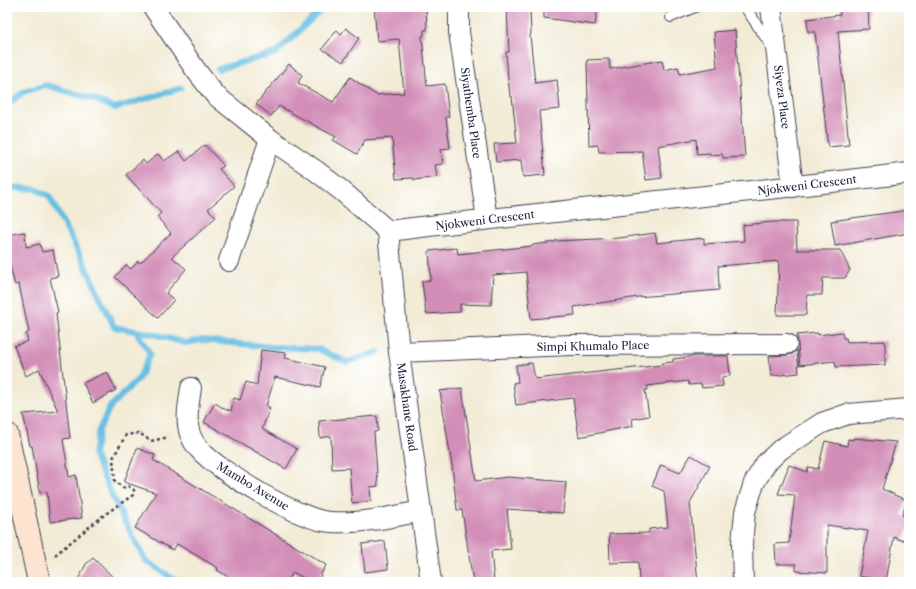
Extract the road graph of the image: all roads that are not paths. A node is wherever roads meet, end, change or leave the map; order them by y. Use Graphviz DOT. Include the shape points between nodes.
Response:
graph roads {
  1 [pos="153,7"];
  2 [pos="459,7"];
  3 [pos="696,7"];
  4 [pos="745,7"];
  5 [pos="771,7"];
  6 [pos="671,17"];
  7 [pos="776,53"];
  8 [pos="270,139"];
  9 [pos="909,173"];
  10 [pos="793,187"];
  11 [pos="487,219"];
  12 [pos="388,231"];
  13 [pos="229,262"];
  14 [pos="787,344"];
  15 [pos="399,352"];
  16 [pos="191,388"];
  17 [pos="909,409"];
  18 [pos="7,434"];
  19 [pos="421,512"];
  20 [pos="37,576"];
  21 [pos="431,582"];
  22 [pos="743,582"];
  1 -- 8 [label="street" via="215,95"];
  2 -- 11 [label="street, Siyathemba Place" via="459,32"];
  3 -- 6 [label="lane"];
  4 -- 7 [label="lane"];
  5 -- 7 [label="street, Siyeza Place"];
  7 -- 10 [label="street, Siyeza Place"];
  8 -- 12 [label="street" via="342,191"];
  8 -- 13 [label="street"];
  9 -- 10 [label="street, Njokweni Crescent"];
  10 -- 11 [label="street, Njokweni Crescent"];
  11 -- 12 [label="street, Njokweni Crescent"];
  12 -- 15 [label="street, Masakhane Road"];
  14 -- 15 [label="street, Simpi Khumalo Place" via="571,345"];
  15 -- 19 [label="street, Masakhane Road"];
  16 -- 19 [label="street, Mambo Avenue" via="187,413 189,430 198,448 215,464 275,501 312,518 330,522 365,521"];
  17 -- 22 [label="street" via="848,414 822,423 781,449 766,463 754,484 745,512 742,543"];
  18 -- 20 [label="street"];
  19 -- 21 [label="street, Masakhane Road"];
}
